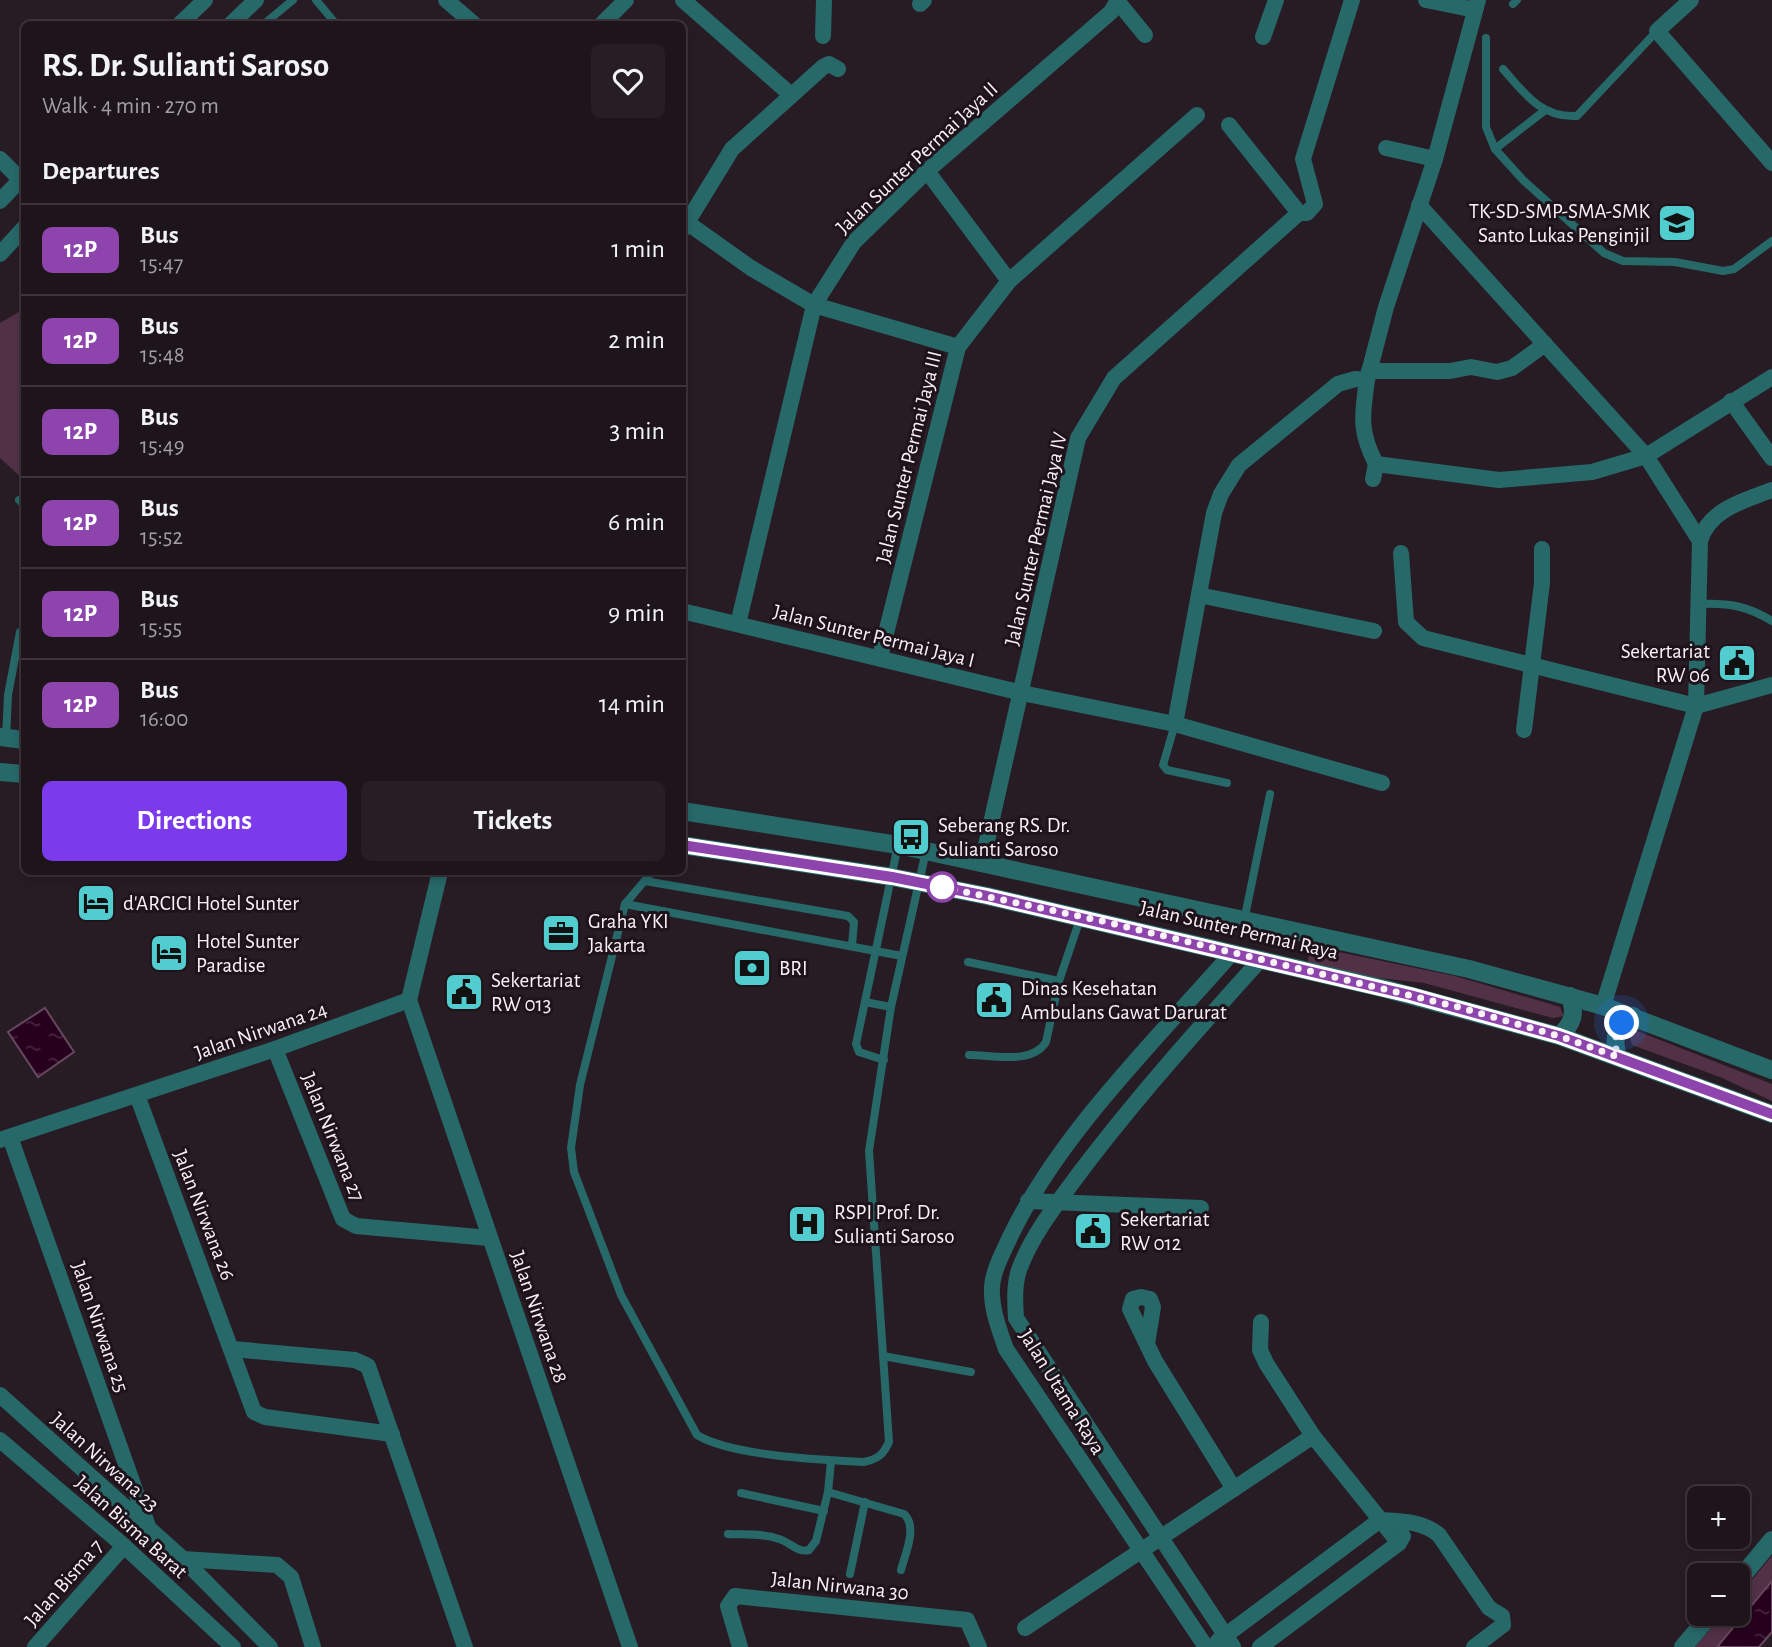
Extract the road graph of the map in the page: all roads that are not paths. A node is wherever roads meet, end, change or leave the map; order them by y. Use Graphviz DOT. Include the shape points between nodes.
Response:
graph roads {
  1 [pos="205,0"];
  2 [pos="256,0"];
  3 [pos="293,0"];
  4 [pos="316,0"];
  5 [pos="446,0"];
  6 [pos="682,0"];
  7 [pos="824,0"];
  8 [pos="1276,0"];
  9 [pos="1352,0"];
  10 [pos="1426,0"];
  11 [pos="1691,0"];
  12 [pos="1118,1"];
  13 [pos="616,3"];
  14 [pos="1476,5"];
  15 [pos="183,21"];
  16 [pos="234,21"];
  17 [pos="268,21"];
  18 [pos="334,21"];
  19 [pos="470,21"];
  20 [pos="604,21"];
  21 [pos="1657,31"];
  22 [pos="1145,35"];
  23 [pos="823,36"];
  24 [pos="1263,37"];
  25 [pos="1486,38"];
  26 [pos="838,69"];
  27 [pos="1503,69"];
  28 [pos="790,94"];
  29 [pos="1544,111"];
  30 [pos="1197,115"];
  31 [pos="1229,125"];
  32 [pos="1386,148"];
  33 [pos="1495,149"];
  34 [pos="0,159"];
  35 [pos="1435,159"];
  36 [pos="1772,163"];
  37 [pos="927,172"];
  38 [pos="21,176"];
  39 [pos="21,180"];
  40 [pos="0,201"];
  41 [pos="1419,205"];
  42 [pos="1299,213"];
  43 [pos="686,219"];
  44 [pos="686,226"];
  45 [pos="21,231"];
  46 [pos="1772,241"];
  47 [pos="0,254"];
  48 [pos="1009,281"];
  49 [pos="814,305"];
  50 [pos="1545,344"];
  51 [pos="958,347"];
  52 [pos="1364,377"];
  53 [pos="1772,377"];
  54 [pos="1731,401"];
  55 [pos="1646,456"];
  56 [pos="1772,458"];
  57 [pos="1772,489"];
  58 [pos="1700,541"];
  59 [pos="1542,549"];
  60 [pos="1401,553"];
  61 [pos="1199,595"];
  62 [pos="1701,604"];
  63 [pos="686,612"];
  64 [pos="1772,621"];
  65 [pos="738,624"];
  66 [pos="1374,631"];
  67 [pos="20,632"];
  68 [pos="880,657"];
  69 [pos="1533,663"];
  70 [pos="1772,685"];
  71 [pos="1022,694"];
  72 [pos="1696,706"];
  73 [pos="1175,724"];
  74 [pos="1524,730"];
  75 [pos="10,738"];
  76 [pos="0,772"];
  77 [pos="21,774"];
  78 [pos="1227,783"];
  79 [pos="1382,783"];
  80 [pos="1270,794"];
  81 [pos="686,812"];
  82 [pos="898,845"];
  83 [pos="686,846"];
  84 [pos="926,851"];
  85 [pos="982,863"];
  86 [pos="439,875"];
  87 [pos="650,875"];
  88 [pos="892,877"];
  89 [pos="645,881"];
  90 [pos="918,883"];
  91 [pos="625,904"];
  92 [pos="1082,916"];
  93 [pos="1244,922"];
  94 [pos="852,947"];
  95 [pos="876,951"];
  96 [pos="1232,953"];
  97 [pos="902,956"];
  98 [pos="1261,959"];
  99 [pos="968,962"];
  100 [pos="1059,981"];
  101 [pos="1570,996"];
  102 [pos="410,1000"];
  103 [pos="865,1002"];
  104 [pos="1603,1006"];
  105 [pos="891,1007"];
  106 [pos="1633,1016"];
  107 [pos="1559,1036"];
  108 [pos="275,1049"];
  109 [pos="969,1055"];
  110 [pos="1618,1057"];
  111 [pos="884,1060"];
  112 [pos="1772,1070"];
  113 [pos="137,1095"];
  114 [pos="1772,1114"];
  115 [pos="5,1138"];
  116 [pos="1028,1201"];
  117 [pos="1059,1201"];
  118 [pos="1201,1208"];
  119 [pos="489,1238"];
  120 [pos="1261,1322"];
  121 [pos="1147,1344"];
  122 [pos="232,1349"];
  123 [pos="883,1356"];
  124 [pos="971,1371"];
  125 [pos="0,1395"];
  126 [pos="392,1434"];
  127 [pos="1313,1436"];
  128 [pos="0,1440"];
  129 [pos="831,1461"];
  130 [pos="1234,1489"];
  131 [pos="828,1492"];
  132 [pos="741,1493"];
  133 [pos="866,1502"];
  134 [pos="824,1511"];
  135 [pos="1380,1520"];
  136 [pos="1412,1522"];
  137 [pos="150,1531"];
  138 [pos="729,1534"];
  139 [pos="1160,1539"];
  140 [pos="1772,1540"];
  141 [pos="1399,1543"];
  142 [pos="124,1546"];
  143 [pos="1141,1552"];
  144 [pos="183,1559"];
  145 [pos="1750,1567"];
  146 [pos="901,1570"];
  147 [pos="850,1574"];
  148 [pos="1700,1626"];
  149 [pos="1025,1628"];
  150 [pos="1229,1641"];
  151 [pos="35,1647"];
  152 [pos="233,1647"];
  153 [pos="270,1647"];
  154 [pos="313,1647"];
  155 [pos="465,1647"];
  156 [pos="630,1647"];
  157 [pos="740,1647"];
  158 [pos="979,1647"];
  159 [pos="1208,1647"];
  160 [pos="1260,1647"];
  161 [pos="1474,1647"];
  162 [pos="1683,1647"];
  1 -- 15 [label="street"];
  2 -- 16 [label="street"];
  3 -- 17 [label="lane"];
  4 -- 18 [label="lane"];
  5 -- 19 [label="street"];
  6 -- 28 [label="street"];
  7 -- 23 [label="street"];
  8 -- 24 [label="street"];
  9 -- 42 [label="street" via="1303,159 1315,204 1307,213"];
  10 -- 14 [label="street"];
  11 -- 21 [label="street"];
  12 -- 22 [label="street, Jalan Sunter Permai Jaya II"];
  12 -- 37 [label="street, Jalan Sunter Permai Jaya II" via="1111,12"];
  13 -- 20 [label="street"];
  14 -- 35 [label="street"];
  21 -- 29 [label="lane" via="1585,111 1567,117"];
  21 -- 36 [label="street"];
  25 -- 33 [label="lane" via="1486,127"];
  26 -- 28 [label="street" via="829,64 823,67"];
  27 -- 29 [label="lane"];
  28 -- 43 [label="street" via="732,149"];
  29 -- 33 [label="lane"];
  30 -- 48 [label="street, Jalan Sunter Permai Jaya III"];
  31 -- 42 [label="street"];
  32 -- 35 [label="street"];
  33 -- 46 [label="lane" via="1523,180 1618,261 1675,262 1723,271"];
  34 -- 38 [label="street"];
  35 -- 41 [label="street"];
  37 -- 48 [label="street"];
  37 -- 49 [label="street, Jalan Sunter Permai Jaya II" via="854,242"];
  39 -- 40 [label="street"];
  41 -- 50 [label="street"];
  41 -- 52 [label="street"];
  42 -- 71 [label="street, Jalan Sunter Permai Jaya IV" via="1114,378 1094,407 1078,438"];
  44 -- 49 [label="street"];
  45 -- 47 [label="street"];
  48 -- 51 [label="street, Jalan Sunter Permai Jaya III"];
  49 -- 51 [label="street"];
  49 -- 65 [label="street, Jalan Sunter Permai Jaya II"];
  50 -- 52 [label="street" via="1512,368 1497,372 1471,367"];
  50 -- 55 [label="street"];
  51 -- 68 [label="street, Jalan Sunter Permai Jaya III"];
  52 -- 55 [label="street" via="1361,424 1375,472 1499,480 1592,472"];
  52 -- 61 [label="street" via="1338,384 1239,465 1214,513"];
  53 -- 54 [label="street"];
  54 -- 55 [label="street"];
  54 -- 56 [label="street"];
  55 -- 58 [label="street"];
  57 -- 58 [label="street" via="1721,512 1710,521"];
  58 -- 62 [label="street"];
  59 -- 69 [label="street"];
  60 -- 69 [label="street" via="1406,622 1413,631 1423,638"];
  61 -- 66 [label="street"];
  61 -- 73 [label="street"];
  62 -- 64 [label="lane" via="1732,603"];
  62 -- 72 [label="street"];
  63 -- 65 [label="street, Jalan Sunter Permai Jaya I"];
  65 -- 68 [label="street, Jalan Sunter Permai Jaya I"];
  67 -- 75 [label="lane" via="8,695"];
  68 -- 71 [label="street, Jalan Sunter Permai Jaya I"];
  69 -- 72 [label="street"];
  69 -- 74 [label="street"];
  70 -- 72 [label="street"];
  71 -- 73 [label="street, Jalan Sunter Permai Jaya I"];
  71 -- 85 [label="street, Jalan Sunter Permai Jaya IV"];
  72 -- 104 [label="street"];
  73 -- 78 [label="lane" via="1163,765 1167,770"];
  73 -- 79 [label="street, Jalan Sunter Permai Jaya I"];
  76 -- 77 [label="street"];
  80 -- 93 [label="lane"];
  81 -- 82 [label="street, Jalan Sunter Permai Raya"];
  82 -- 84 [label="street, Jalan Sunter Permai Raya"];
  82 -- 88 [label="lane"];
  83 -- 88 [label="street, Jalan Sunter Permai Raya"];
  84 -- 85 [label="street, Jalan Sunter Permai Raya"];
  84 -- 90 [label="lane"];
  85 -- 93 [label="street, Jalan Sunter Permai Raya"];
  86 -- 102 [label="street"];
  87 -- 89 [label="lane"];
  88 -- 90 [label="street, Jalan Sunter Permai Raya"];
  88 -- 95 [label="lane"];
  89 -- 91 [label="lane"];
  89 -- 94 [label="lane" via="848,916 853,922"];
  90 -- 92 [label="street, Jalan Sunter Permai Raya"];
  90 -- 97 [label="lane"];
  91 -- 94 [label="lane"];
  91 -- 129 [label="lane" via="580,1085 571,1147 579,1185 621,1295 697,1435 740,1449"];
  92 -- 96 [label="street, Jalan Sunter Permai Raya"];
  92 -- 100 [label="lane"];
  93 -- 101 [label="street, Jalan Sunter Permai Raya" via="1469,969"];
  94 -- 95 [label="lane"];
  95 -- 97 [label="lane"];
  95 -- 103 [label="lane"];
  96 -- 98 [label="street, Jalan Sunter Permai Raya"];
  96 -- 116 [label="street, Jalan Utama Raya" via="1076,1132"];
  97 -- 105 [label="lane"];
  98 -- 107 [label="street, Jalan Sunter Permai Raya"];
  98 -- 117 [label="street, Jalan Utama Raya" via="1189,1037"];
  99 -- 100 [label="lane"];
  100 -- 109 [label="lane" via="1041,1051 1024,1056"];
  101 -- 104 [label="street, Jalan Sunter Permai Raya"];
  101 -- 107 [label="street" via="1573,1017"];
  102 -- 108 [label="street, Jalan Nirwana 24"];
  102 -- 119 [label="street, Jalan Nirwana 28"];
  103 -- 105 [label="lane"];
  103 -- 111 [label="lane" via="856,1044 859,1052"];
  104 -- 106 [label="street, Jalan Sunter Permai Raya"];
  105 -- 111 [label="lane"];
  106 -- 110 [label="street" via="1616,1032"];
  106 -- 112 [label="street, Jalan Sunter Permai Raya"];
  107 -- 110 [label="street, Jalan Sunter Permai Raya"];
  108 -- 113 [label="street, Jalan Nirwana 24"];
  108 -- 119 [label="street, Jalan Nirwana 27" via="343,1219 356,1226"];
  110 -- 114 [label="street, Jalan Sunter Permai Raya"];
  111 -- 123 [label="lane" via="869,1151"];
  113 -- 115 [label="street, Jalan Nirwana 24"];
  113 -- 122 [label="street, Jalan Nirwana 26"];
  115 -- 137 [label="street, Jalan Nirwana 25"];
  116 -- 117 [label="street"];
  116 -- 143 [label="street, Jalan Utama Raya" via="992,1286 996,1322 1006,1349"];
  117 -- 118 [label="street"];
  117 -- 139 [label="street, Jalan Utama Raya" via="1019,1272 1016,1318"];
  119 -- 156 [label="street, Jalan Nirwana 28"];
  120 -- 127 [label="street" via="1260,1350"];
  121 -- 130 [label="street"];
  122 -- 126 [label="street, Jalan Nirwana 26" via="258,1415"];
  122 -- 126 [label="street" via="362,1362 372,1372"];
  123 -- 124 [label="lane"];
  123 -- 129 [label="lane" via="889,1441 884,1452 864,1462"];
  125 -- 137 [label="street, Jalan Nirwana 23"];
  126 -- 155 [label="street"];
  127 -- 130 [label="street"];
  127 -- 135 [label="street"];
  128 -- 142 [label="street, Jalan Bisma Barat"];
  129 -- 131 [label="lane"];
  130 -- 139 [label="street"];
  131 -- 133 [label="lane"];
  131 -- 134 [label="lane"];
  132 -- 134 [label="lane"];
  133 -- 146 [label="lane" via="909,1519 912,1527"];
  133 -- 147 [label="lane"];
  134 -- 138 [label="lane" via="814,1545 804,1551 780,1539"];
  135 -- 136 [label="street"];
  135 -- 141 [label="street"];
  135 -- 150 [label="street"];
  136 -- 141 [label="street"];
  136 -- 161 [label="street" via="1439,1535 1489,1608 1504,1619 1499,1629"];
  137 -- 144 [label="street, Jalan Nirwana 23"];
  139 -- 143 [label="street"];
  139 -- 150 [label="street, Jalan Utama Raya"];
  140 -- 145 [label="street"];
  141 -- 160 [label="street"];
  142 -- 151 [label="street, Jalan Bisma 7"];
  142 -- 152 [label="street, Jalan Bisma Barat"];
  143 -- 149 [label="street"];
  143 -- 159 [label="street, Jalan Utama Raya"];
  144 -- 153 [label="street, Jalan Nirwana 23"];
  144 -- 154 [label="street" via="277,1565 286,1570"];
  148 -- 162 [label="street"];
  150 -- 159 [label="street"];
  157 -- 158 [label="street, Jalan Nirwana 30" via="728,1606 735,1596 967,1620"];
}
